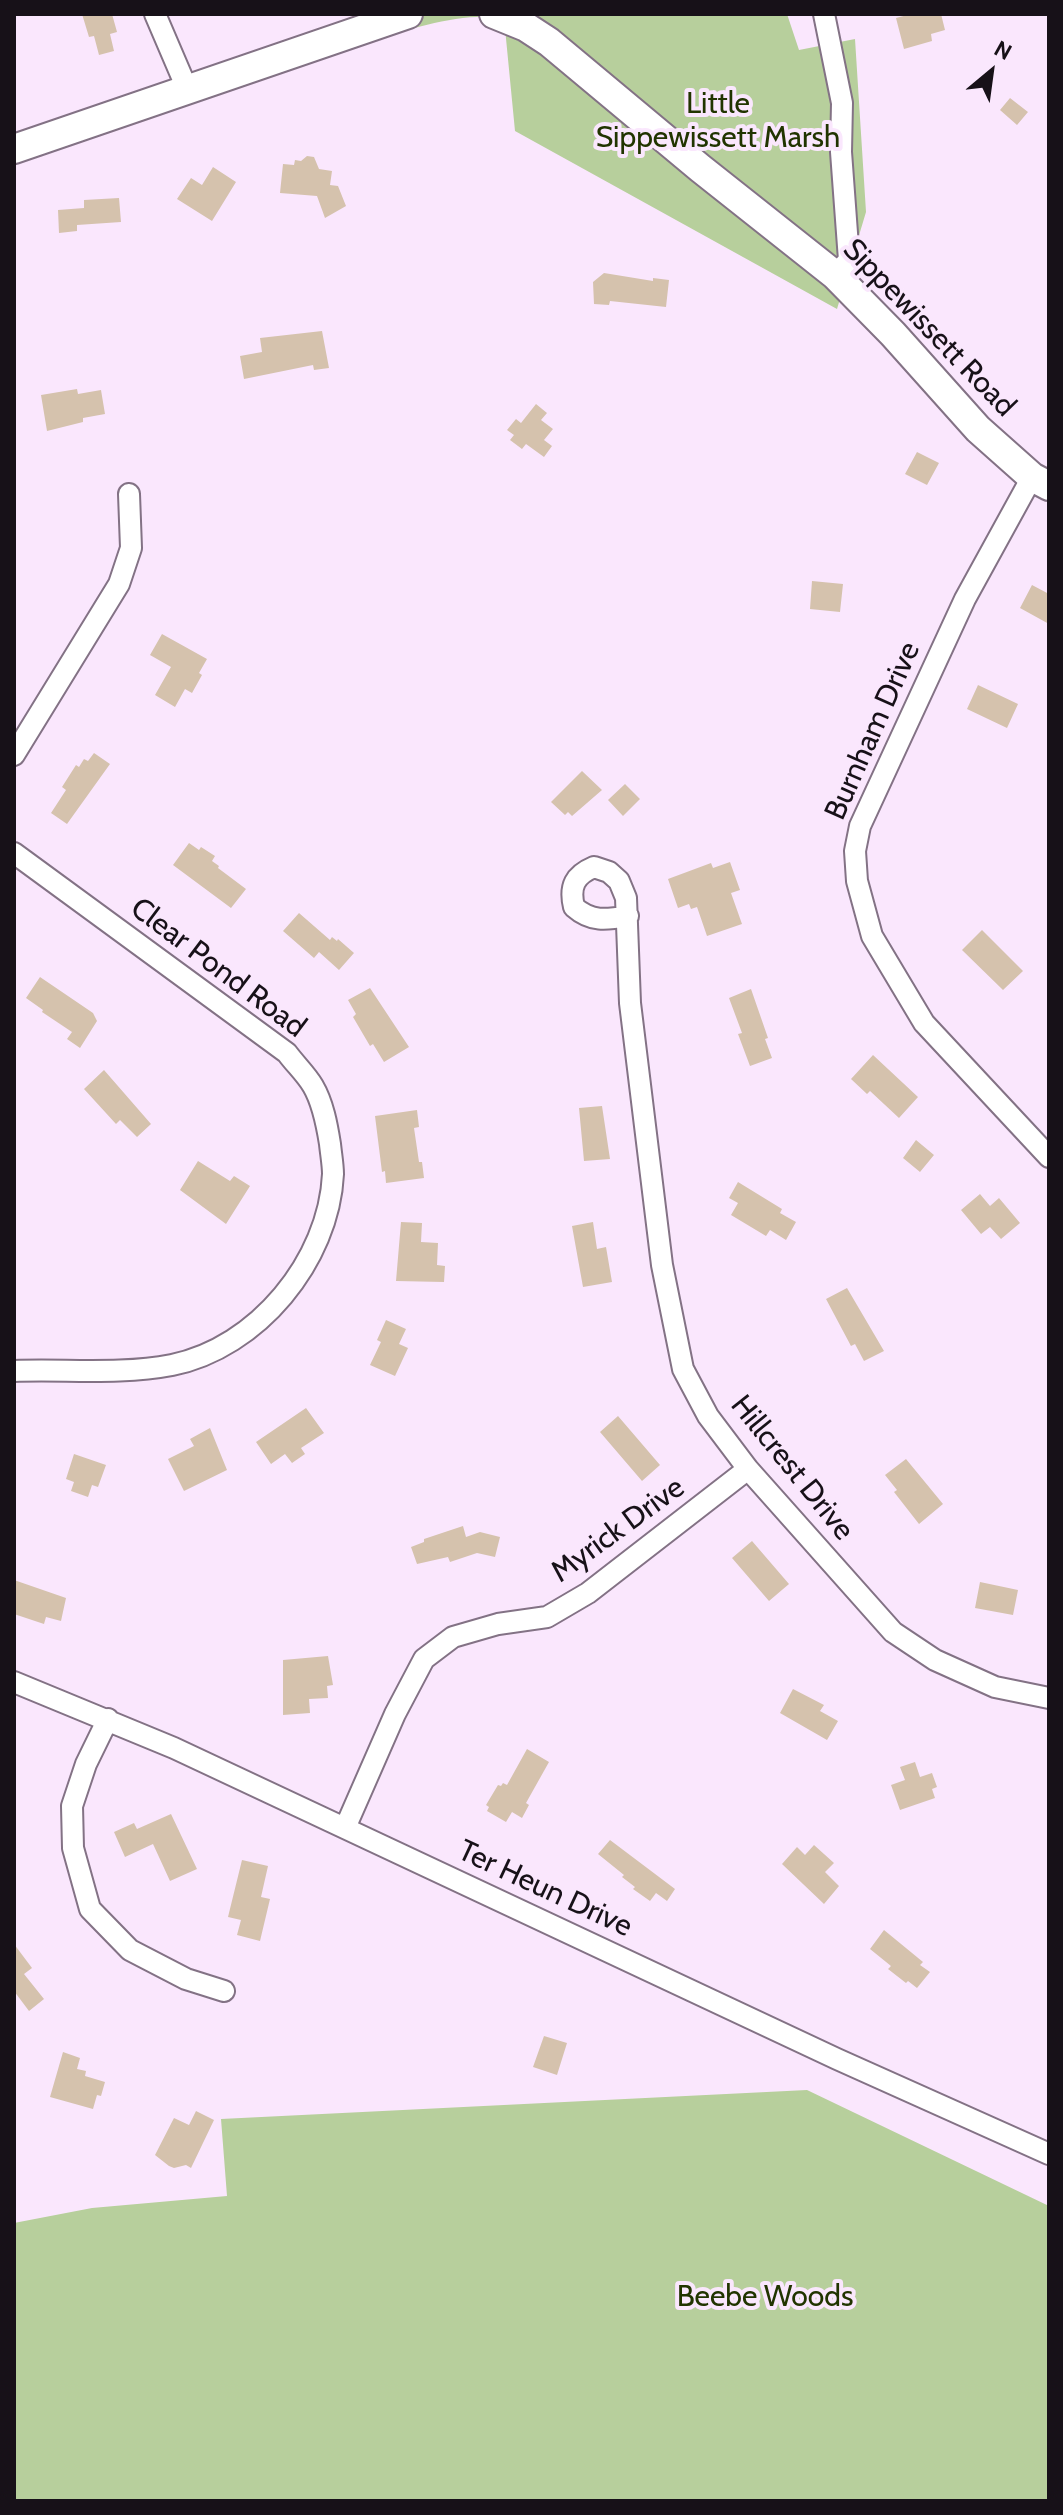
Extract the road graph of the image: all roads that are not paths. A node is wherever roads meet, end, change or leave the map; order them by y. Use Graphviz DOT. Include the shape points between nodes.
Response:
graph roads {
  1 [pos="155,14"];
  2 [pos="408,14"];
  3 [pos="494,14"];
  4 [pos="824,14"];
  5 [pos="188,91"];
  6 [pos="14,149"];
  7 [pos="835,275"];
  8 [pos="1041,481"];
  9 [pos="129,494"];
  10 [pos="14,755"];
  11 [pos="14,853"];
  12 [pos="628,916"];
  13 [pos="1049,1157"];
  14 [pos="14,1371"];
  15 [pos="748,1469"];
  16 [pos="14,1682"];
  17 [pos="1049,1698"];
  18 [pos="108,1719"];
  19 [pos="345,1828"];
  20 [pos="224,1991"];
  21 [pos="1049,2154"];
  1 -- 5 [label="street"];
  2 -- 5 [label="main road"];
  3 -- 7 [label="main road, Sippewissett Road" via="549,42"];
  4 -- 7 [label="street" via="842,103 848,230 849,260"];
  5 -- 6 [label="main road"];
  7 -- 8 [label="main road, Sippewissett Road" via="978,429"];
  8 -- 13 [label="street, Burnham Drive" via="965,599 860,826 855,851 872,936 924,1023"];
  9 -- 10 [label="street" via="131,548 119,584"];
  11 -- 14 [label="street, Clear Pond Road" via="287,1053 314,1087 327,1126 333,1174 325,1221 303,1267 262,1319 223,1347 173,1365"];
  12 -- 15 [label="street, Hillcrest Drive" via="630,1003 662,1265 683,1369 708,1416"];
  15 -- 17 [label="street, Hillcrest Drive" via="893,1632 935,1660 995,1687"];
  15 -- 19 [label="street, Myrick Drive" via="588,1593 547,1617 453,1637 424,1659"];
  16 -- 18 [label="street, Ter Heun Drive"];
  18 -- 19 [label="street, Ter Heun Drive"];
  18 -- 20 [label="street" via="72,1806 73,1848 90,1909 130,1950 186,1979"];
  19 -- 21 [label="street, Ter Heun Drive"];
}
